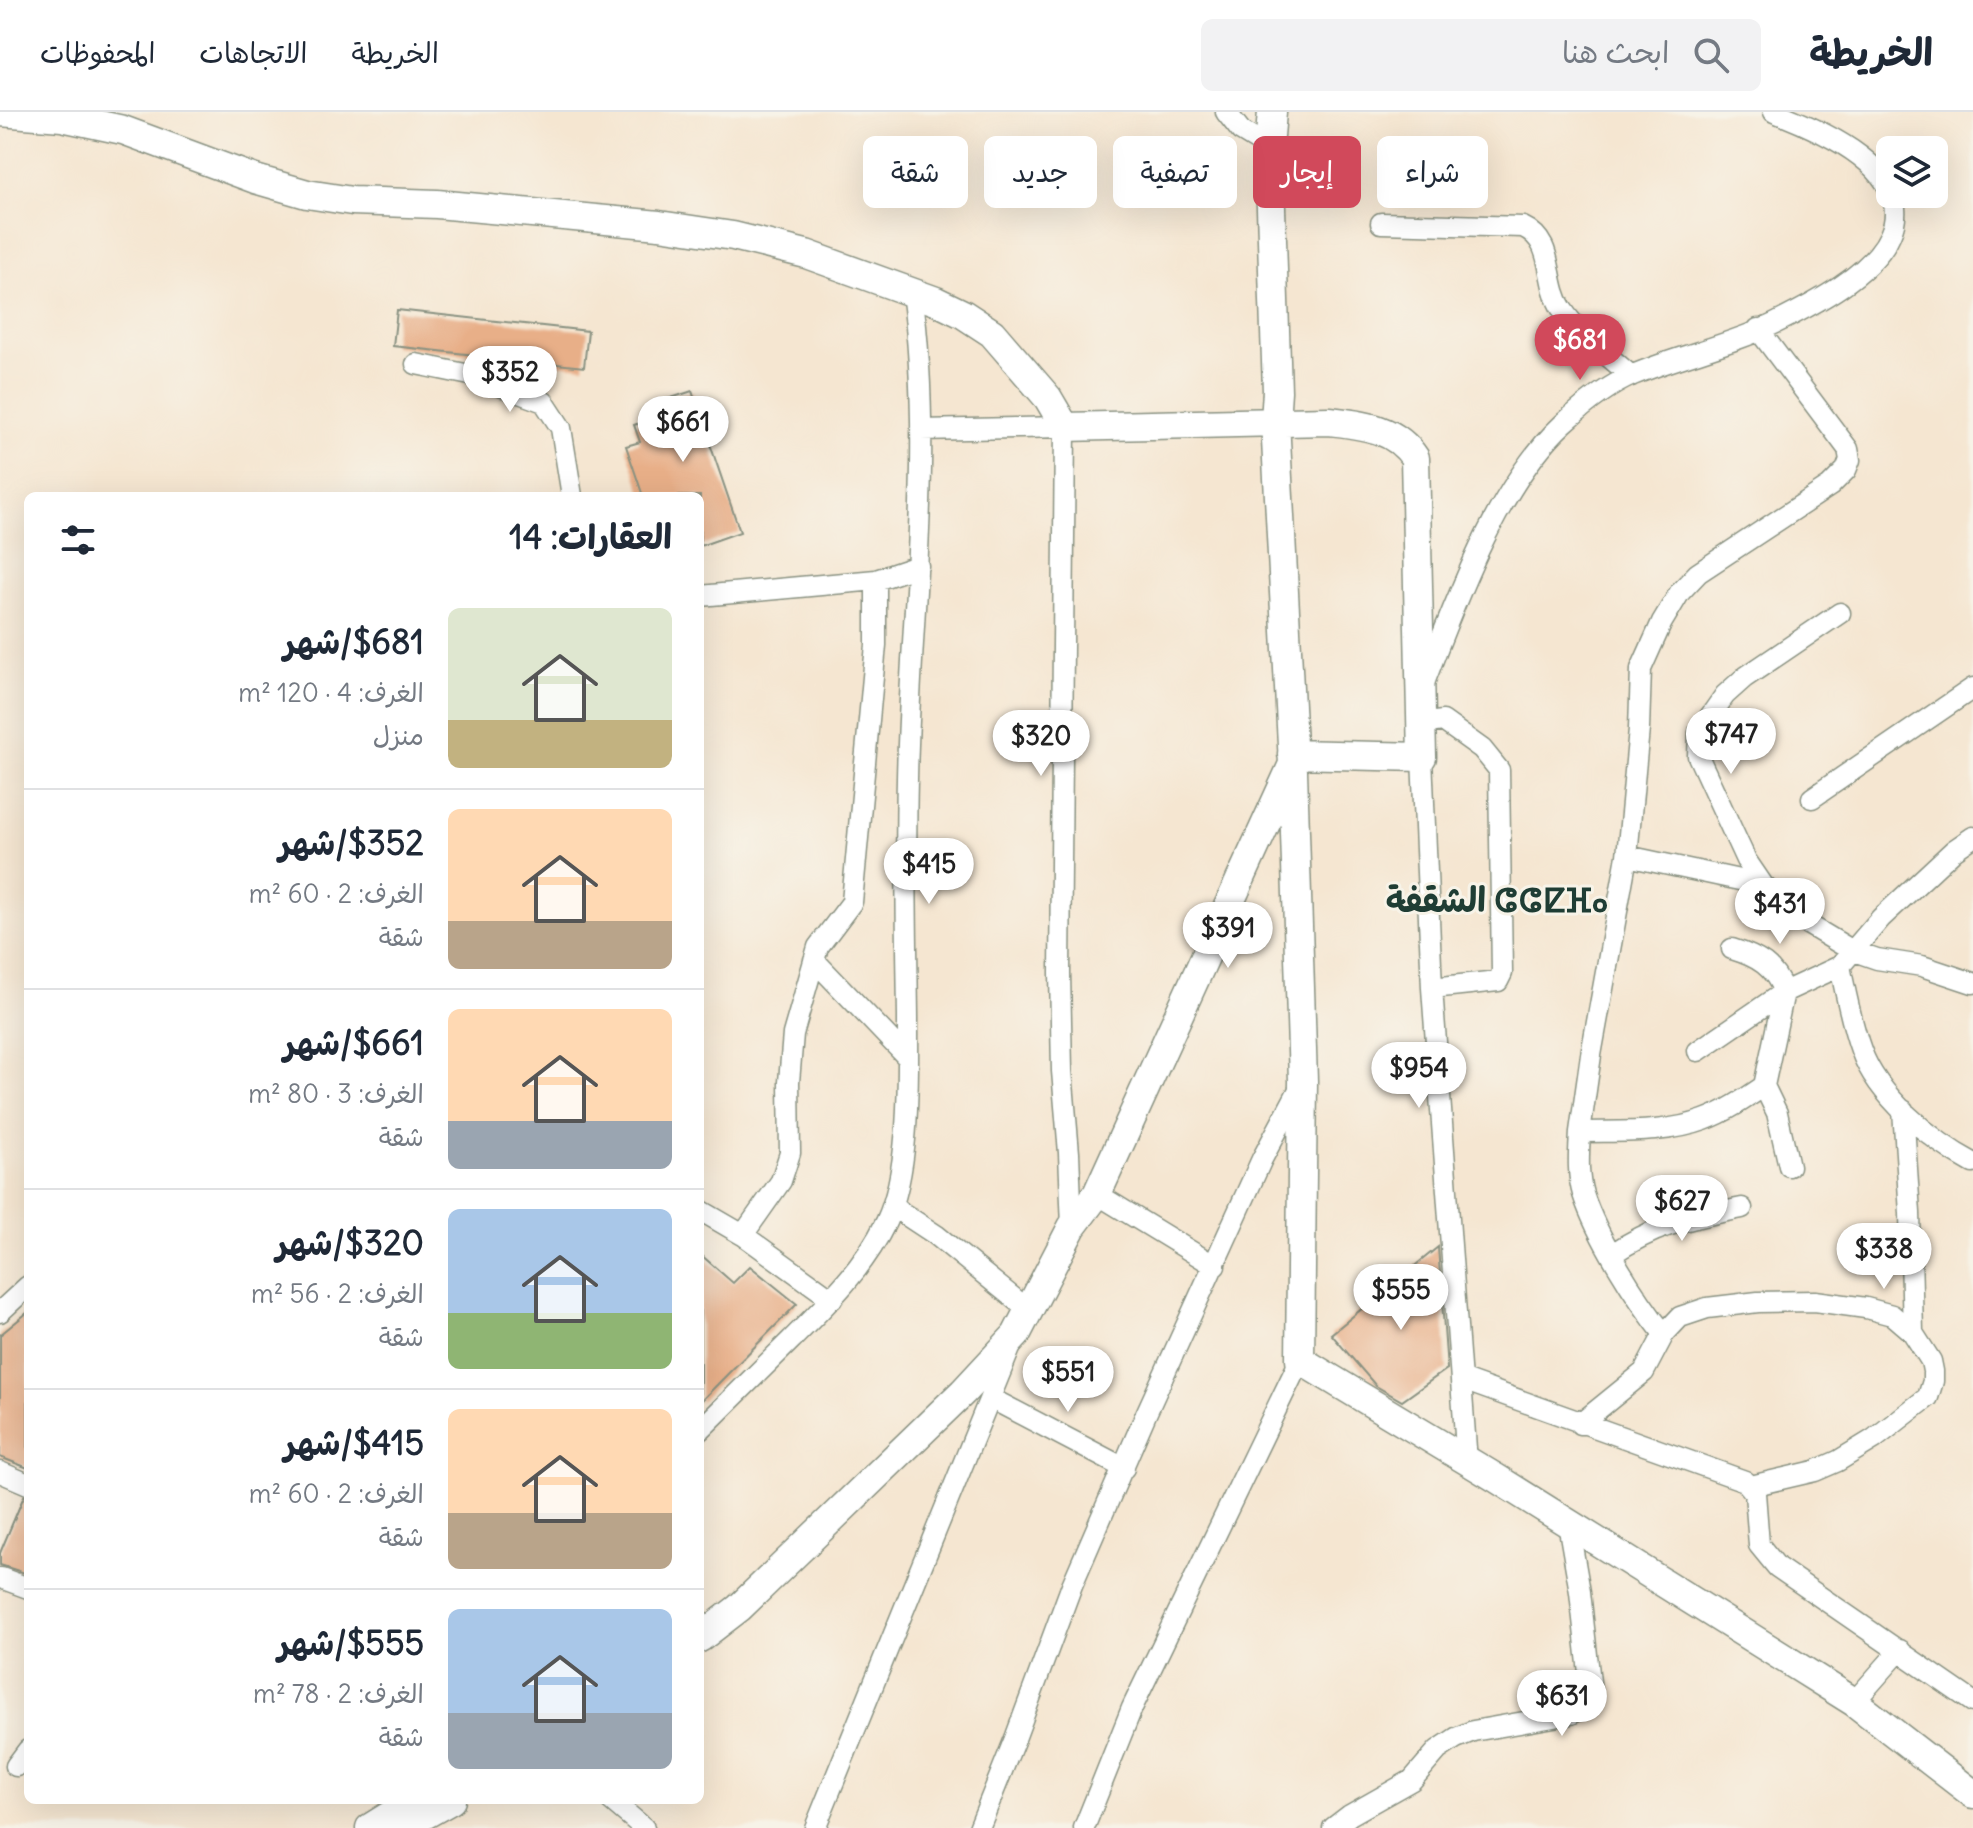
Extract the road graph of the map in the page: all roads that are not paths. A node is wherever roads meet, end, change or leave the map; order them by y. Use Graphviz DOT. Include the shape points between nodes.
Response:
graph roads {
  1 [pos="0,112"];
  2 [pos="1226,112"];
  3 [pos="1272,112"];
  4 [pos="1774,112"];
  5 [pos="1270,136"];
  6 [pos="1253,138"];
  7 [pos="1271,208"];
  8 [pos="1381,223"];
  9 [pos="912,292"];
  10 [pos="1758,329"];
  11 [pos="416,364"];
  12 [pos="1631,376"];
  13 [pos="1275,421"];
  14 [pos="1065,427"];
  15 [pos="921,430"];
  16 [pos="571,492"];
  17 [pos="918,566"];
  18 [pos="876,580"];
  19 [pos="704,596"];
  20 [pos="1840,613"];
  21 [pos="1973,688"];
  22 [pos="1419,696"];
  23 [pos="1420,724"];
  24 [pos="1422,757"];
  25 [pos="1293,759"];
  26 [pos="1812,798"];
  27 [pos="1973,837"];
  28 [pos="1627,856"];
  29 [pos="1763,885"];
  30 [pos="1732,949"];
  31 [pos="1845,958"];
  32 [pos="814,960"];
  33 [pos="1973,983"];
  34 [pos="1432,988"];
  35 [pos="1784,992"];
  36 [pos="1698,1051"];
  37 [pos="908,1058"];
  38 [pos="1303,1081"];
  39 [pos="1764,1086"];
  40 [pos="1903,1110"];
  41 [pos="1580,1132"];
  42 [pos="1973,1163"];
  43 [pos="1789,1166"];
  44 [pos="1097,1194"];
  45 [pos="892,1206"];
  46 [pos="1742,1208"];
  47 [pos="704,1212"];
  48 [pos="1072,1227"];
  49 [pos="743,1235"];
  50 [pos="1612,1254"];
  51 [pos="1215,1266"];
  52 [pos="24,1290"];
  53 [pos="832,1299"];
  54 [pos="0,1312"];
  55 [pos="1021,1322"];
  56 [pos="1913,1333"];
  57 [pos="1664,1334"];
  58 [pos="1300,1360"];
  59 [pos="1463,1380"];
  60 [pos="992,1399"];
  61 [pos="1580,1424"];
  62 [pos="704,1426"];
  63 [pos="1467,1462"];
  64 [pos="1124,1468"];
  65 [pos="0,1472"];
  66 [pos="24,1482"];
  67 [pos="1751,1486"];
  68 [pos="1568,1523"];
  69 [pos="1,1578"];
  70 [pos="24,1587"];
  71 [pos="704,1635"];
  72 [pos="1900,1650"];
  73 [pos="1854,1702"];
  74 [pos="1973,1702"];
  75 [pos="1973,1794"];
  76 [pos="409,1804"];
  77 [pos="444,1804"];
  78 [pos="616,1804"];
  79 [pos="370,1828"];
  80 [pos="401,1828"];
  81 [pos="644,1828"];
  82 [pos="815,1828"];
  83 [pos="979,1828"];
  84 [pos="1084,1828"];
  85 [pos="1333,1828"];
  1 -- 9 [label="main road" via="62,117 123,130 307,194 733,236 806,254"];
  2 -- 6 [label="street"];
  3 -- 5 [label="main road"];
  4 -- 10 [label="street" via="1839,141 1877,169 1889,187 1894,211 1890,234 1872,260 1842,286"];
  7 -- 13 [label="main road"];
  8 -- 12 [label="street" via="1523,227 1536,233 1544,244 1561,308"];
  9 -- 14 [label="main road" via="992,333 1048,398"];
  9 -- 15 [label="street"];
  10 -- 12 [label="street"];
  10 -- 28 [label="street" via="1843,440 1850,460 1830,486 1698,573 1662,622 1641,669"];
  11 -- 16 [label="street" via="470,375 544,402 561,428"];
  12 -- 22 [label="street" via="1572,416 1524,472 1465,581"];
  13 -- 14 [label="main road"];
  13 -- 22 [label="main road" via="1368,426 1397,437 1415,458"];
  13 -- 25 [label="main road"];
  14 -- 15 [label="street"];
  14 -- 48 [label="street" via="1060,973"];
  15 -- 17 [label="street"];
  17 -- 18 [label="street"];
  17 -- 37 [label="street" via="907,779"];
  18 -- 19 [label="street"];
  18 -- 32 [label="street" via="876,645 852,902 824,936"];
  20 -- 29 [label="street" via="1744,678 1699,732 1698,756"];
  21 -- 26 [label="street"];
  22 -- 23 [label="main road"];
  23 -- 24 [label="main road"];
  23 -- 34 [label="street" via="1443,721 1482,749 1499,770 1502,973 1498,981"];
  24 -- 25 [label="main road"];
  24 -- 34 [label="street"];
  25 -- 38 [label="main road"];
  25 -- 44 [label="main road"];
  27 -- 31 [label="street" via="1881,918"];
  28 -- 29 [label="street"];
  28 -- 41 [label="street"];
  29 -- 31 [label="street"];
  30 -- 35 [label="street" via="1766,964"];
  31 -- 33 [label="street" via="1922,966"];
  31 -- 35 [label="street"];
  31 -- 40 [label="street" via="1862,1054"];
  32 -- 37 [label="street"];
  32 -- 49 [label="street" via="792,1044 790,1153 781,1181"];
  34 -- 59 [label="street"];
  35 -- 36 [label="street"];
  35 -- 39 [label="street"];
  37 -- 45 [label="street" via="901,1163"];
  38 -- 51 [label="street"];
  38 -- 58 [label="main road"];
  39 -- 41 [label="street" via="1703,1121 1650,1130"];
  39 -- 43 [label="street" via="1777,1113"];
  40 -- 42 [label="street"];
  40 -- 56 [label="street"];
  41 -- 50 [label="street" via="1583,1193"];
  44 -- 48 [label="main road"];
  44 -- 51 [label="street"];
  45 -- 53 [label="street" via="862,1263"];
  45 -- 55 [label="street" via="936,1235"];
  46 -- 50 [label="street" via="1674,1222"];
  47 -- 49 [label="street"];
  48 -- 55 [label="main road"];
  49 -- 53 [label="street"];
  50 -- 57 [label="street"];
  51 -- 64 [label="street"];
  52 -- 54 [label="street"];
  53 -- 62 [label="street"];
  55 -- 60 [label="street"];
  55 -- 71 [label="main road" via="963,1392 739,1608"];
  56 -- 57 [label="street" via="1892,1315 1815,1301 1707,1308 1680,1317"];
  56 -- 67 [label="street" via="1931,1361 1928,1397 1838,1461"];
  57 -- 61 [label="street" via="1644,1372"];
  58 -- 63 [label="main road"];
  58 -- 84 [label="street" via="1132,1708"];
  59 -- 61 [label="street"];
  59 -- 63 [label="street"];
  60 -- 64 [label="street"];
  60 -- 82 [label="street"];
  61 -- 67 [label="street"];
  63 -- 68 [label="main road"];
  64 -- 83 [label="street" via="1072,1585"];
  65 -- 66 [label="street"];
  67 -- 72 [label="street" via="1765,1556"];
  68 -- 73 [label="main road"];
  68 -- 85 [label="street" via="1591,1691 1583,1708 1456,1738 1412,1780"];
  69 -- 70 [label="street"];
  72 -- 73 [label="street"];
  72 -- 74 [label="street"];
  73 -- 75 [label="main road"];
  76 -- 79 [label="main road"];
  77 -- 80 [label="main road"];
  78 -- 81 [label="street"];
}
